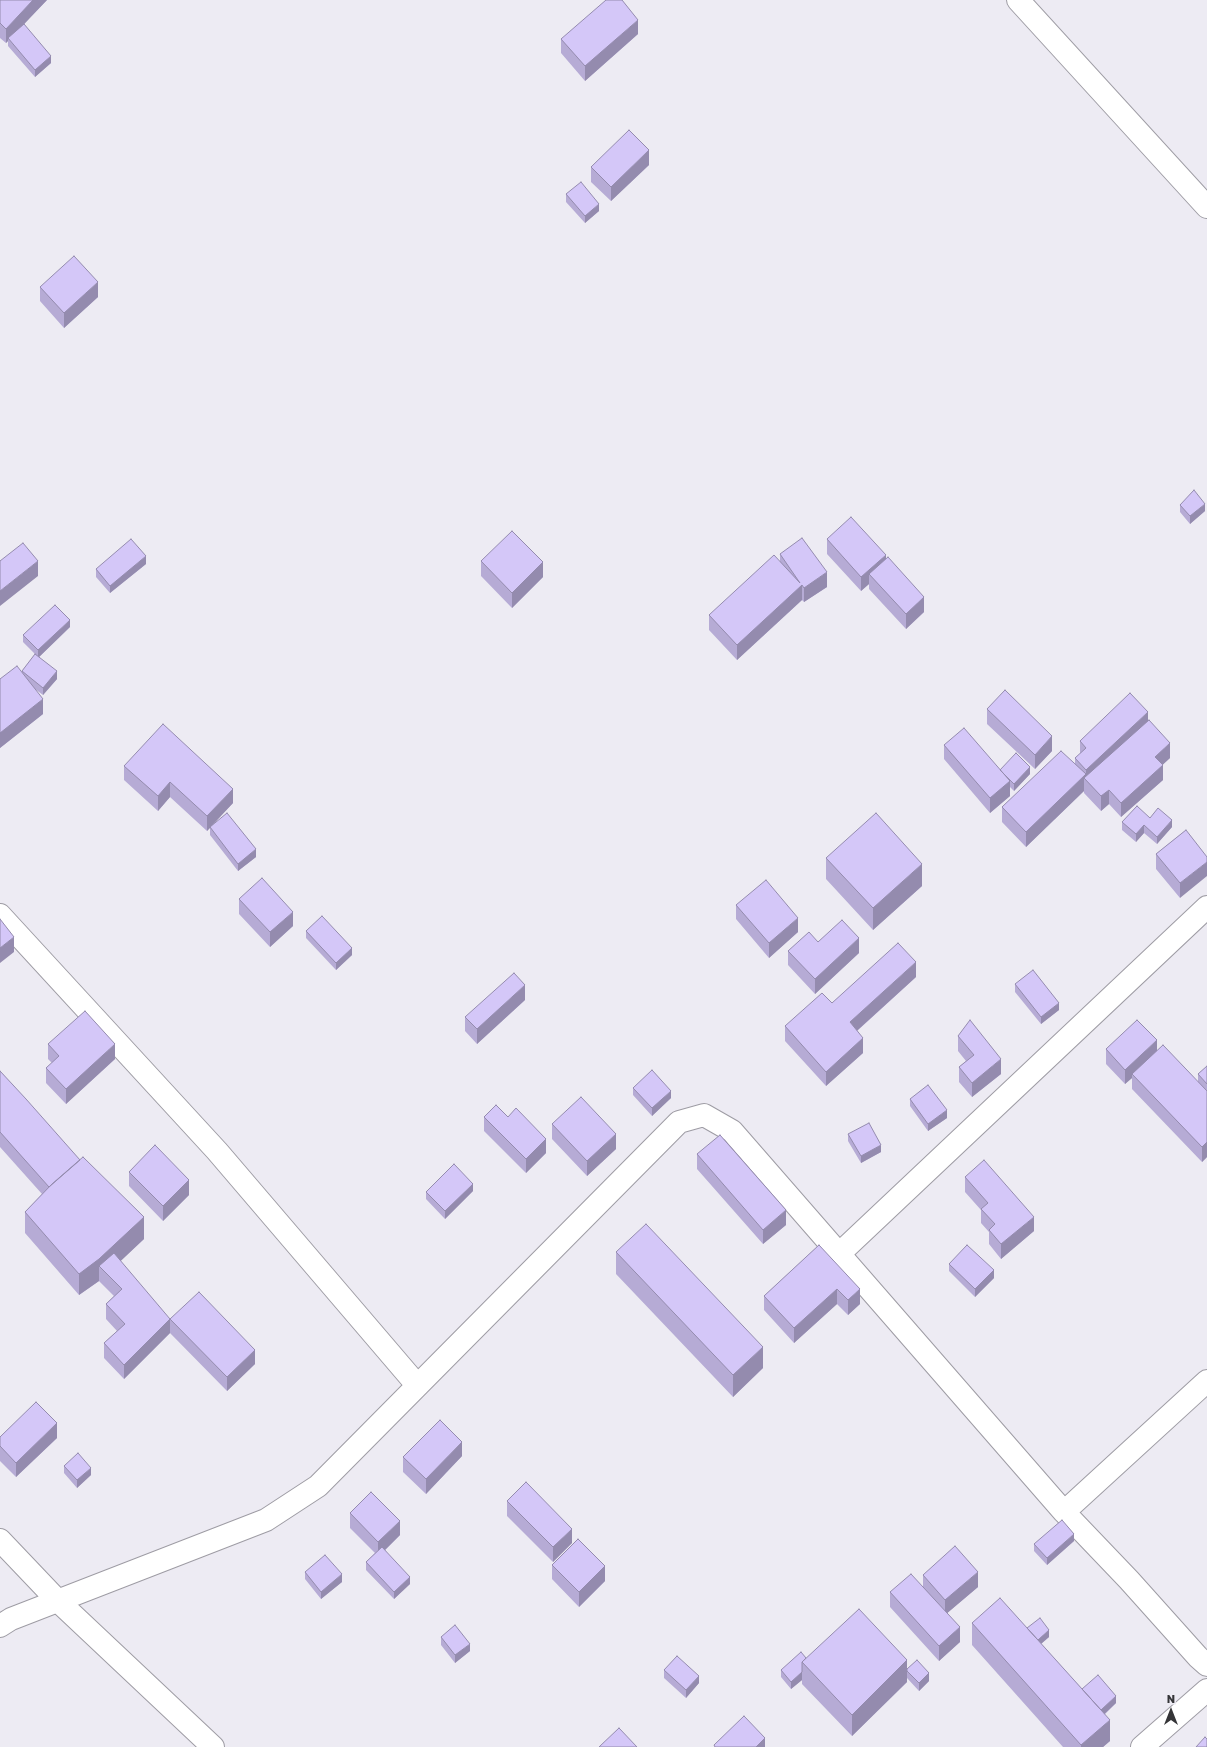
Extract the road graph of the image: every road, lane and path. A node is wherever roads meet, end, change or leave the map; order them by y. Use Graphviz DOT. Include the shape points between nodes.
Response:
graph roads {
  1 [pos="1018,0"];
  2 [pos="1207,208"];
  3 [pos="1207,907"];
  4 [pos="0,915"];
  5 [pos="839,1254"];
  6 [pos="1207,1381"];
  7 [pos="417,1385"];
  8 [pos="1064,1512"];
  9 [pos="0,1540"];
  10 [pos="58,1601"];
  11 [pos="0,1626"];
  12 [pos="1207,1665"];
  13 [pos="1207,1690"];
  14 [pos="213,1747"];
  15 [pos="1142,1747"];
  1 -- 2 [label="street"];
  3 -- 5 [label="street"];
  4 -- 7 [label="street" via="217,1151"];
  5 -- 7 [label="street" via="732,1131 704,1115 679,1122"];
  5 -- 8 [label="street"];
  6 -- 8 [label="street"];
  7 -- 10 [label="street" via="318,1486 266,1520"];
  8 -- 12 [label="street" via="1129,1580 1192,1652"];
  9 -- 10 [label="street"];
  10 -- 11 [label="street" via="11,1619"];
  10 -- 14 [label="street"];
  13 -- 15 [label="street"];
}
